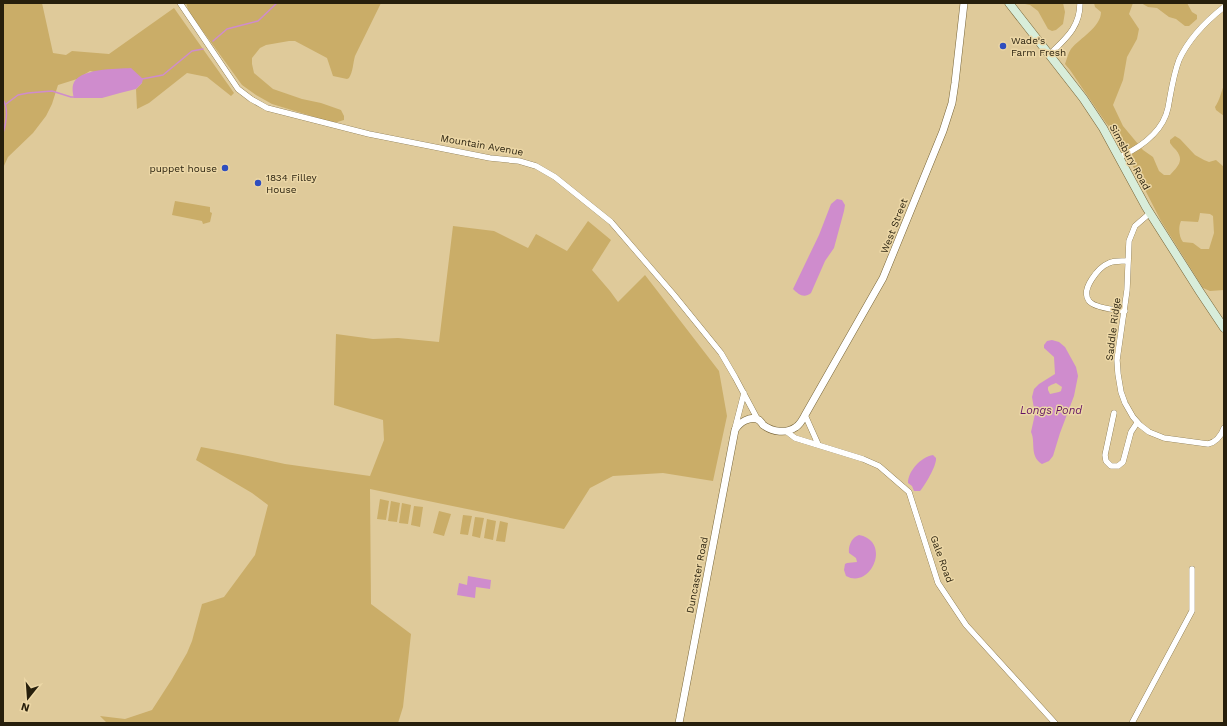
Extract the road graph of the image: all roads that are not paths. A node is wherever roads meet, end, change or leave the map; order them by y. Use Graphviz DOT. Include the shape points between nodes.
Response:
graph roads {
  1 [pos="180,3"];
  2 [pos="964,3"];
  3 [pos="1009,3"];
  4 [pos="1080,3"];
  5 [pos="1224,7"];
  6 [pos="1049,54"];
  7 [pos="1120,157"];
  8 [pos="1150,214"];
  9 [pos="1128,261"];
  10 [pos="1125,311"];
  11 [pos="1224,328"];
  12 [pos="744,393"];
  13 [pos="1114,413"];
  14 [pos="805,415"];
  15 [pos="758,420"];
  16 [pos="1137,423"];
  17 [pos="1224,428"];
  18 [pos="735,430"];
  19 [pos="786,431"];
  20 [pos="818,444"];
  21 [pos="1192,569"];
  22 [pos="679,723"];
  23 [pos="1055,723"];
  24 [pos="1132,723"];
  1 -- 12 [label="street, Mountain Avenue" via="238,89 267,108 369,134 490,158 520,161 536,166 555,177 611,222 721,353"];
  2 -- 14 [label="street, West Street" via="952,103 943,131 883,278"];
  3 -- 6 [label="main road, Simsbury Road"];
  4 -- 6 [label="street" via="1073,30"];
  5 -- 7 [label="street" via="1201,26 1185,49 1174,75 1168,110 1161,125 1151,138"];
  6 -- 7 [label="main road, Simsbury Road" via="1104,128"];
  7 -- 8 [label="main road, Simsbury Road"];
  8 -- 9 [label="street, Saddle Ridge" via="1134,229 1129,240"];
  8 -- 11 [label="main road, Simsbury Road"];
  9 -- 10 [label="street, Saddle Ridge"];
  9 -- 10 [label="street" via="1113,261 1105,265 1094,277 1087,292 1092,304"];
  10 -- 16 [label="street, Saddle Ridge" via="1118,374 1123,398"];
  12 -- 15 [label="street, Mountain Avenue"];
  12 -- 18 [label="street, Duncaster Road"];
  13 -- 16 [label="street" via="1105,455 1111,466 1118,466 1123,462 1131,432"];
  14 -- 19 [label="street, West Street" via="796,427"];
  14 -- 20 [label="street"];
  15 -- 18 [label="street" via="742,422"];
  15 -- 19 [label="street" via="776,431"];
  16 -- 17 [label="street, Saddle Ridge" via="1159,436 1205,444 1217,440"];
  18 -- 22 [label="street, Duncaster Road"];
  19 -- 20 [label="street, Gale Road" via="795,438"];
  20 -- 23 [label="street, Gale Road" via="878,466 909,492 938,583 966,625"];
  21 -- 24 [label="street" via="1192,611"];
}
